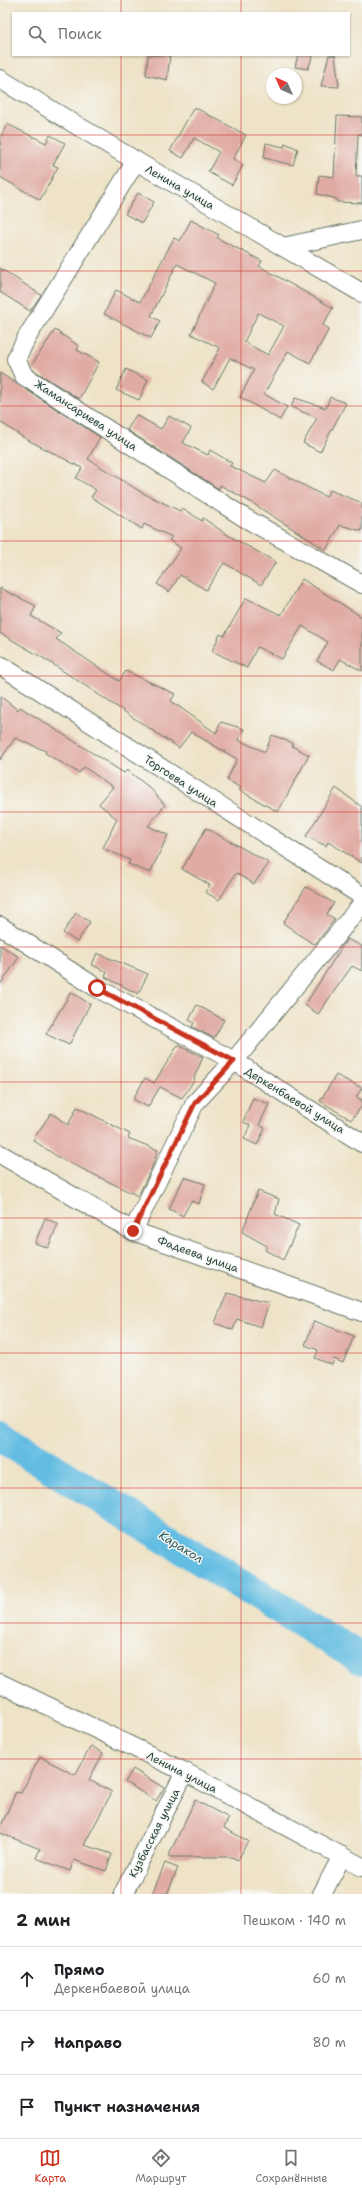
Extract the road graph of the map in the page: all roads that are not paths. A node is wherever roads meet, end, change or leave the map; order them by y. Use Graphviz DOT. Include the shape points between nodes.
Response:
graph roads {
  1 [pos="1,82"];
  2 [pos="136,161"];
  3 [pos="362,230"];
  4 [pos="283,247"];
  5 [pos="362,293"];
  6 [pos="362,584"];
  7 [pos="0,665"];
  8 [pos="362,896"];
  9 [pos="362,904"];
  10 [pos="0,926"];
  11 [pos="234,1061"];
  12 [pos="362,1143"];
  13 [pos="0,1154"];
  14 [pos="133,1231"];
  15 [pos="362,1312"];
  16 [pos="0,1683"];
  17 [pos="185,1772"];
  18 [pos="342,1856"];
  19 [pos="362,1867"];
  20 [pos="123,1894"];
  21 [pos="322,1894"];
  1 -- 2 [label="street, Ленина улица"];
  2 -- 4 [label="street, Ленина улица"];
  2 -- 6 [label="street, Жамансариева улица" via="24,342 16,359 24,376 245,518"];
  3 -- 4 [label="street"];
  4 -- 5 [label="street, Ленина улица"];
  7 -- 8 [label="street, Торгоева улица"];
  9 -- 11 [label="street"];
  10 -- 11 [label="street, Деркенбаевой улица" via="97,988"];
  11 -- 12 [label="street, Деркенбаевой улица"];
  11 -- 14 [label="street" via="195,1103"];
  13 -- 14 [label="street, Фадеева улица"];
  14 -- 15 [label="street, Фадеева улица"];
  16 -- 17 [label="street, Ленина улица"];
  17 -- 18 [label="street, Ленина улица"];
  17 -- 20 [label="street, Кузбасская улица"];
  18 -- 19 [label="street, Ленина улица"];
  18 -- 21 [label="street"];
}
